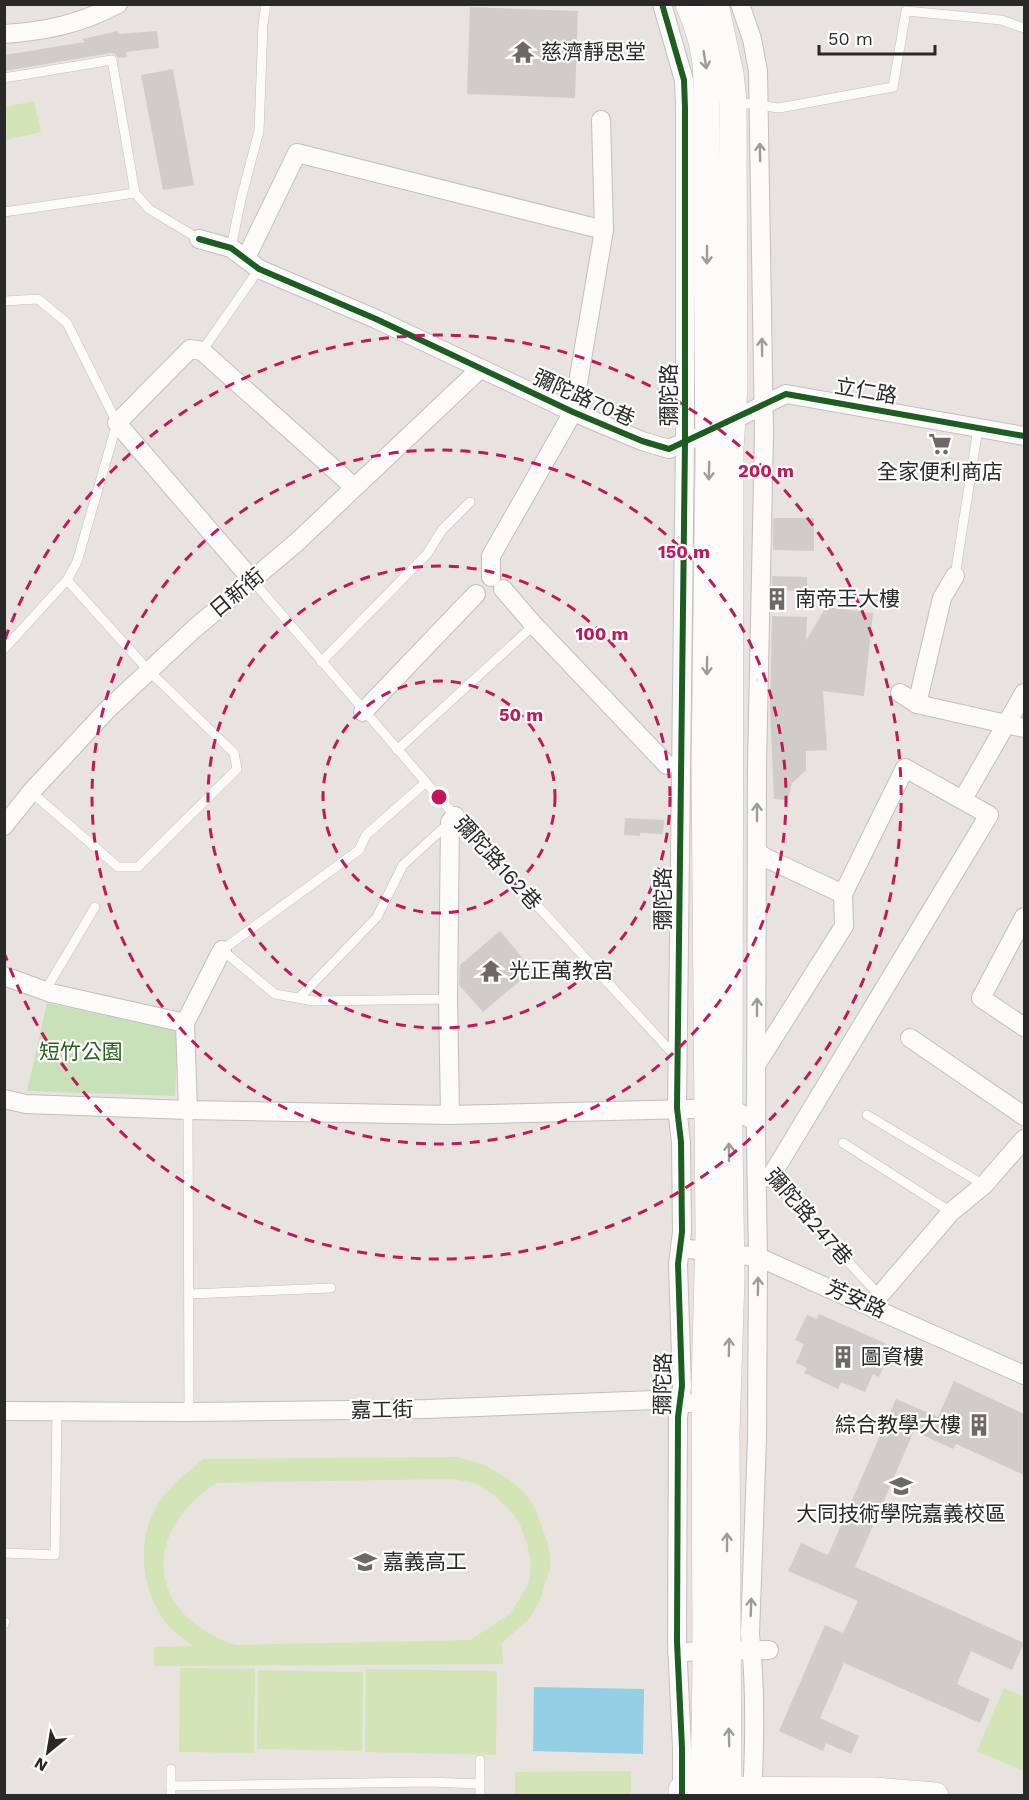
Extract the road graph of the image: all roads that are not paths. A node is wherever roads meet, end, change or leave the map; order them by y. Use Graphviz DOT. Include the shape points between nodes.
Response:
graph roads {
  1 [pos="118,4"];
  2 [pos="266,4"];
  3 [pos="662,4"];
  4 [pos="688,4"];
  5 [pos="723,8"];
  6 [pos="1024,28"];
  7 [pos="4,34"];
  8 [pos="4,78"];
  9 [pos="712,105"];
  10 [pos="759,106"];
  11 [pos="601,120"];
  12 [pos="135,193"];
  13 [pos="4,212"];
  14 [pos="604,230"];
  15 [pos="199,239"];
  16 [pos="245,259"];
  17 [pos="4,301"];
  18 [pos="202,351"];
  19 [pos="480,369"];
  20 [pos="764,405"];
  21 [pos="573,412"];
  22 [pos="117,423"];
  23 [pos="978,428"];
  24 [pos="708,431"];
  25 [pos="1024,435"];
  26 [pos="354,487"];
  27 [pos="470,502"];
  28 [pos="955,576"];
  29 [pos="67,580"];
  30 [pos="252,580"];
  31 [pos="476,594"];
  32 [pos="534,625"];
  33 [pos="4,649"];
  34 [pos="321,662"];
  35 [pos="148,670"];
  36 [pos="900,693"];
  37 [pos="1024,693"];
  38 [pos="917,704"];
  39 [pos="363,712"];
  40 [pos="1006,724"];
  41 [pos="1024,728"];
  42 [pos="397,750"];
  43 [pos="713,766"];
  44 [pos="425,783"];
  45 [pos="31,792"];
  46 [pos="963,799"];
  47 [pos="452,819"];
  48 [pos="4,826"];
  49 [pos="756,852"];
  50 [pos="843,894"];
  51 [pos="95,907"];
  52 [pos="1024,917"];
  53 [pos="222,950"];
  54 [pos="4,976"];
  55 [pos="45,991"];
  56 [pos="299,998"];
  57 [pos="448,999"];
  58 [pos="185,1023"];
  59 [pos="1024,1027"];
  60 [pos="910,1038"];
  61 [pos="678,1059"];
  62 [pos="758,1062"];
  63 [pos="4,1099"];
  64 [pos="677,1108"];
  65 [pos="719,1108"];
  66 [pos="188,1110"];
  67 [pos="450,1115"];
  68 [pos="867,1115"];
  69 [pos="1024,1116"];
  70 [pos="756,1122"];
  71 [pos="1024,1139"];
  72 [pos="756,1142"];
  73 [pos="843,1143"];
  74 [pos="770,1178"];
  75 [pos="984,1185"];
  76 [pos="951,1212"];
  77 [pos="680,1248"];
  78 [pos="719,1253"];
  79 [pos="758,1257"];
  80 [pos="331,1288"];
  81 [pos="189,1294"];
  82 [pos="880,1295"];
  83 [pos="891,1315"];
  84 [pos="1024,1375"];
  85 [pos="704,1406"];
  86 [pos="4,1411"];
  87 [pos="57,1411"];
  88 [pos="189,1412"];
  89 [pos="757,1417"];
  90 [pos="4,1553"];
  91 [pos="739,1651"];
  92 [pos="677,1652"];
  93 [pos="480,1760"];
  94 [pos="171,1769"];
  95 [pos="480,1784"];
  96 [pos="171,1791"];
  97 [pos="717,1793"];
  98 [pos="480,1796"];
  99 [pos="935,1796"];
  1 -- 7 [label="street" via="61,27"];
  2 -- 16 [label="lane" via="260,131 241,199"];
  3 -- 9 [label="street, 彌陀路" via="684,80"];
  4 -- 9 [label="street, 彌陀路, one-way" via="701,33"];
  5 -- 9 [label="street, 彌陀路" via="730,74"];
  5 -- 10 [label="street, 彌陀路" via="752,39"];
  6 -- 10 [label="lane" via="1000,20 906,12 893,87 779,108"];
  8 -- 12 [label="lane" via="112,60"];
  9 -- 10 [label="lane"];
  9 -- 24 [label="street, 彌陀路, one-way"];
  9 -- 24 [label="street, 彌陀路" via="734,387"];
  20 -- 10 [label="street, 彌陀路, one-way"];
  11 -- 14 [label="street"];
  12 -- 13 [label="lane"];
  12 -- 15 [label="lane" via="149,209"];
  14 -- 16 [label="street" via="297,153"];
  14 -- 21 [label="street"];
  15 -- 16 [label="street, 彌陀路70巷"];
  16 -- 18 [label="lane"];
  16 -- 19 [label="street, 彌陀路70巷"];
  17 -- 22 [label="lane" via="38,299 67,323"];
  18 -- 22 [label="street" via="190,349"];
  18 -- 26 [label="street"];
  19 -- 21 [label="street, 彌陀路70巷"];
  19 -- 26 [label="street, 日新街"];
  20 -- 23 [label="street, 立仁路" via="786,394"];
  20 -- 24 [label="street, 立仁路"];
  20 -- 43 [label="street, 彌陀路"];
  21 -- 24 [label="street, 彌陀路70巷" via="669,449"];
  21 -- 32 [label="street" via="491,556 497,583"];
  22 -- 29 [label="lane" via="77,562"];
  22 -- 30 [label="street"];
  23 -- 25 [label="street, 立仁路"];
  23 -- 28 [label="lane"];
  24 -- 43 [label="street, 彌陀路"];
  24 -- 43 [label="street, 彌陀路"];
  26 -- 30 [label="street, 日新街"];
  27 -- 34 [label="lane" via="442,530 427,554"];
  28 -- 38 [label="street" via="942,598"];
  29 -- 33 [label="lane"];
  29 -- 35 [label="lane"];
  30 -- 34 [label="lane, 彌陀路162巷"];
  30 -- 35 [label="street, 日新街"];
  31 -- 39 [label="street"];
  32 -- 42 [label="lane"];
  32 -- 43 [label="street"];
  34 -- 39 [label="lane, 彌陀路162巷"];
  35 -- 45 [label="street, 日新街"];
  35 -- 45 [label="lane" via="234,753 237,769 138,867 118,867"];
  36 -- 38 [label="street"];
  37 -- 40 [label="street"];
  38 -- 40 [label="street"];
  39 -- 42 [label="lane, 彌陀路162巷"];
  40 -- 41 [label="street"];
  40 -- 46 [label="street"];
  42 -- 44 [label="lane, 彌陀路162巷"];
  49 -- 43 [label="street, 彌陀路, one-way"];
  43 -- 61 [label="street, 彌陀路"];
  43 -- 65 [label="street, 彌陀路"];
  44 -- 47 [label="lane, 彌陀路162巷"];
  44 -- 53 [label="lane" via="366,835 358,850"];
  45 -- 48 [label="street, 日新街"];
  46 -- 50 [label="street" via="905,768"];
  46 -- 74 [label="street" via="989,815"];
  47 -- 56 [label="lane" via="402,865 377,917"];
  47 -- 57 [label="street"];
  47 -- 61 [label="lane, 彌陀路162巷"];
  49 -- 50 [label="street"];
  62 -- 49 [label="street, 彌陀路, one-way"];
  50 -- 62 [label="street" via="844,926"];
  51 -- 55 [label="lane"];
  52 -- 59 [label="street" via="981,998"];
  53 -- 56 [label="lane" via="274,994"];
  53 -- 58 [label="street"];
  54 -- 55 [label="street"];
  55 -- 58 [label="street"];
  56 -- 57 [label="lane"];
  57 -- 67 [label="street"];
  58 -- 66 [label="street"];
  60 -- 69 [label="street"];
  61 -- 64 [label="street, 彌陀路"];
  62 -- 70 [label="street, 彌陀路"];
  63 -- 66 [label="street" via="26,1104"];
  64 -- 65 [label="street"];
  64 -- 67 [label="street"];
  64 -- 77 [label="street, 彌陀路" via="681,1142"];
  65 -- 70 [label="street"];
  65 -- 78 [label="street, 彌陀路"];
  66 -- 67 [label="street"];
  66 -- 81 [label="lane"];
  68 -- 75 [label="lane"];
  70 -- 72 [label="street, 彌陀路"];
  71 -- 75 [label="street"];
  72 -- 74 [label="lane, 彌陀路247巷"];
  72 -- 79 [label="street, 彌陀路"];
  73 -- 76 [label="lane"];
  74 -- 82 [label="lane, 彌陀路247巷"];
  75 -- 76 [label="street"];
  76 -- 82 [label="street"];
  77 -- 78 [label="street, 芳安路"];
  77 -- 85 [label="street, 彌陀路" via="678,1264"];
  78 -- 79 [label="street, 芳安路"];
  78 -- 85 [label="street, 彌陀路"];
  79 -- 83 [label="street, 芳安路"];
  89 -- 79 [label="street, 彌陀路, one-way"];
  80 -- 81 [label="lane"];
  81 -- 88 [label="lane"];
  82 -- 83 [label="lane, 彌陀路247巷"];
  83 -- 84 [label="street, 芳安路"];
  85 -- 88 [label="street, 嘉工街" via="654,1400 426,1409"];
  85 -- 89 [label="street, 嘉工街"];
  85 -- 91 [label="street, 彌陀路"];
  85 -- 92 [label="street, 彌陀路" via="678,1418"];
  86 -- 87 [label="street, 嘉工街"];
  87 -- 88 [label="street, 嘉工街"];
  87 -- 90 [label="lane" via="55,1554"];
  91 -- 89 [label="street, 彌陀路, one-way" via="750,1634"];
  91 -- 92 [label="street"];
  91 -- 97 [label="street, 彌陀路"];
  92 -- 97 [label="street, 彌陀路"];
  93 -- 95 [label="lane"];
  94 -- 96 [label="lane"];
  95 -- 96 [label="lane" via="428,1782"];
  95 -- 98 [label="lane"];
  97 -- 99 [label="street" via="874,1791"];
}
